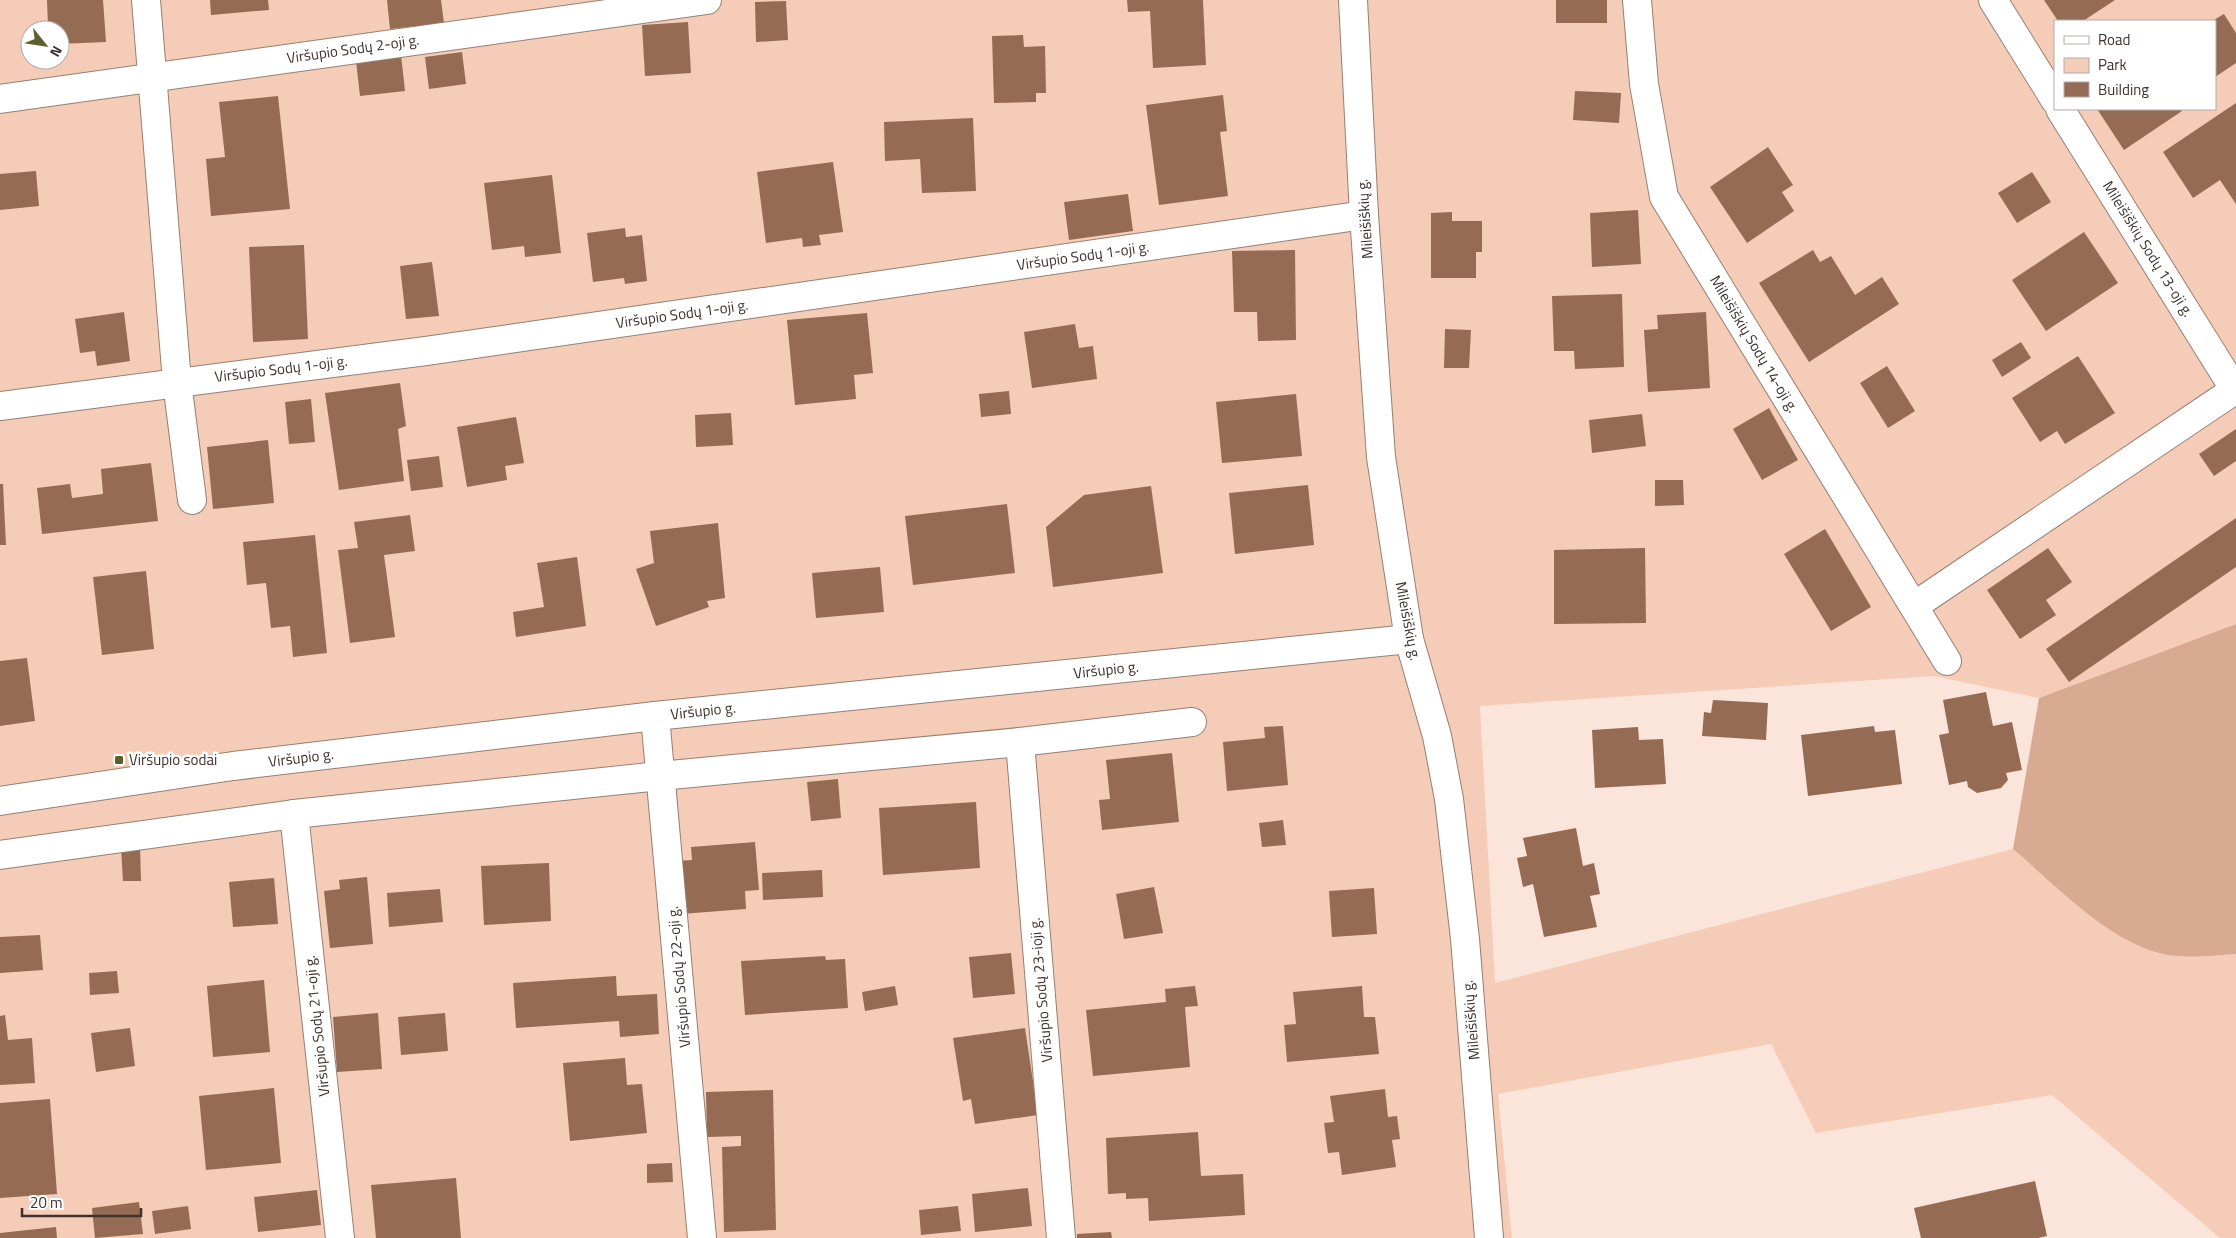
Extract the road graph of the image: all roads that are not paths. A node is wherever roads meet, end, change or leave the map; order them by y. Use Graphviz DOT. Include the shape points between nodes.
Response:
graph roads {
  1 [pos="146,0"];
  2 [pos="707,0"];
  3 [pos="1353,0"];
  4 [pos="1638,0"];
  5 [pos="1993,0"];
  6 [pos="151,79"];
  7 [pos="2054,98"];
  8 [pos="0,99"];
  9 [pos="2061,110"];
  10 [pos="1364,215"];
  11 [pos="177,382"];
  12 [pos="2236,390"];
  13 [pos="0,406"];
  14 [pos="192,500"];
  15 [pos="1914,606"];
  16 [pos="1409,639"];
  17 [pos="1948,660"];
  18 [pos="655,716"];
  19 [pos="1192,722"];
  20 [pos="1020,742"];
  21 [pos="660,776"];
  22 [pos="0,801"];
  23 [pos="294,814"];
  24 [pos="0,855"];
  25 [pos="340,1238"];
  26 [pos="702,1238"];
  27 [pos="1061,1238"];
  28 [pos="1489,1238"];
  1 -- 6 [label="street"];
  2 -- 6 [label="street, Viršupio Sodų 2-oji g."];
  3 -- 10 [label="street, Mileišiškių g."];
  4 -- 15 [label="street, Mileišiškių Sodų 14-oji g." via="1644,84 1664,196"];
  5 -- 7 [label="street"];
  6 -- 8 [label="street, Viršupio Sodų 2-oji g."];
  6 -- 11 [label="street"];
  9 -- 12 [label="street, Mileišiškių Sodų 13-oji g."];
  10 -- 11 [label="street, Viršupio Sodų 1-oji g." via="436,350"];
  10 -- 16 [label="street, Mileišiškių g." via="1382,457"];
  11 -- 13 [label="street, Viršupio Sodų 1-oji g."];
  11 -- 14 [label="street"];
  12 -- 15 [label="street"];
  15 -- 17 [label="street, Mileišiškių Sodų 14-oji g."];
  16 -- 18 [label="street, Viršupio g."];
  16 -- 28 [label="street, Mileišiškių g." via="1437,736 1448,799 1464,939"];
  18 -- 21 [label="street, Viršupio Sodų 22-oji g."];
  18 -- 22 [label="street, Viršupio g." via="233,766"];
  19 -- 20 [label="street"];
  20 -- 21 [label="street"];
  20 -- 27 [label="street, Viršupio Sodų 23-ioji g."];
  21 -- 23 [label="street"];
  21 -- 26 [label="street, Viršupio Sodų 22-oji g."];
  23 -- 24 [label="street"];
  23 -- 25 [label="street, Viršupio Sodų 21-oji g."];
}
